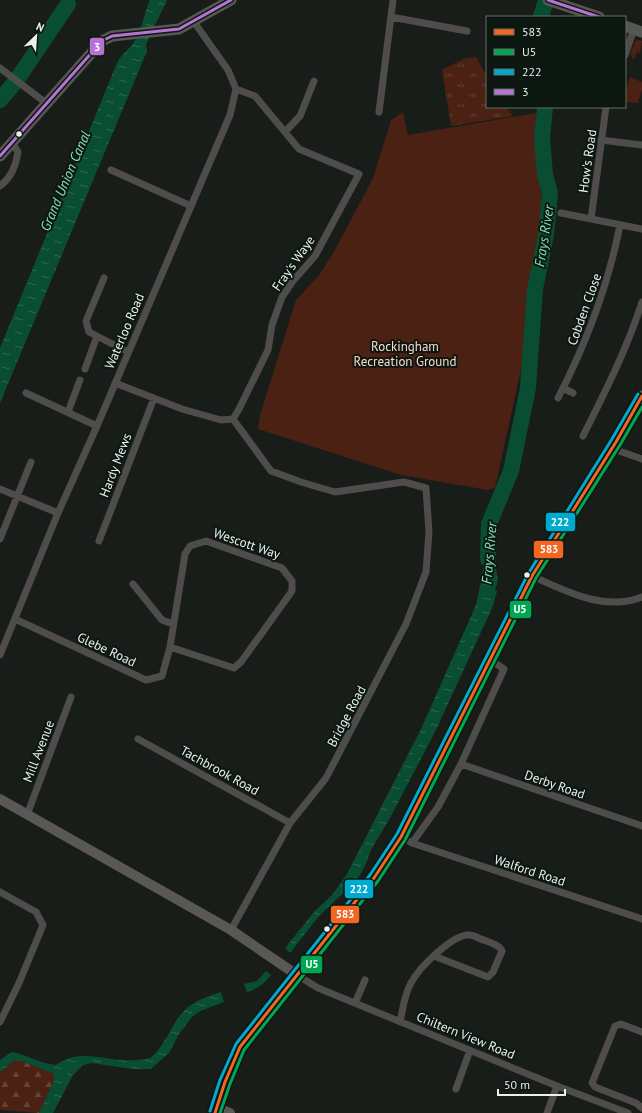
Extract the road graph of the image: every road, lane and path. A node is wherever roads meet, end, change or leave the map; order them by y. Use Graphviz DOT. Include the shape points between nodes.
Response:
graph roads {
  1 [pos="231,0"];
  2 [pos="393,0"];
  3 [pos="556,1"];
  4 [pos="596,16"];
  5 [pos="391,17"];
  6 [pos="194,22"];
  7 [pos="634,29"];
  8 [pos="467,31"];
  9 [pos="626,52"];
  10 [pos="0,68"];
  11 [pos="314,81"];
  12 [pos="236,89"];
  13 [pos="46,103"];
  14 [pos="606,108"];
  15 [pos="379,112"];
  16 [pos="285,132"];
  17 [pos="602,140"];
  18 [pos="12,143"];
  19 [pos="642,145"];
  20 [pos="0,156"];
  21 [pos="111,170"];
  22 [pos="0,186"];
  23 [pos="191,206"];
  24 [pos="561,212"];
  25 [pos="591,219"];
  26 [pos="620,225"];
  27 [pos="642,229"];
  28 [pos="104,278"];
  29 [pos="642,302"];
  30 [pos="98,336"];
  31 [pos="128,352"];
  32 [pos="85,369"];
  33 [pos="80,380"];
  34 [pos="115,383"];
  35 [pos="563,388"];
  36 [pos="26,393"];
  37 [pos="573,393"];
  38 [pos="642,396"];
  39 [pos="154,398"];
  40 [pos="558,398"];
  41 [pos="68,412"];
  42 [pos="233,419"];
  43 [pos="97,426"];
  44 [pos="583,436"];
  45 [pos="614,449"];
  46 [pos="642,459"];
  47 [pos="31,462"];
  48 [pos="0,489"];
  49 [pos="17,496"];
  50 [pos="58,513"];
  51 [pos="0,540"];
  52 [pos="99,541"];
  53 [pos="532,576"];
  54 [pos="133,584"];
  55 [pos="642,597"];
  56 [pos="15,619"];
  57 [pos="173,624"];
  58 [pos="2,646"];
  59 [pos="170,647"];
  60 [pos="0,655"];
  61 [pos="489,659"];
  62 [pos="71,697"];
  63 [pos="138,739"];
  64 [pos="461,764"];
  65 [pos="0,799"];
  66 [pos="27,815"];
  67 [pos="290,823"];
  68 [pos="642,826"];
  69 [pos="401,837"];
  70 [pos="412,843"];
  71 [pos="0,892"];
  72 [pos="642,919"];
  73 [pos="230,930"];
  74 [pos="434,956"];
  75 [pos="297,975"];
  76 [pos="365,980"];
  77 [pos="355,1003"];
  78 [pos="0,1022"];
  79 [pos="400,1022"];
  80 [pos="642,1032"];
  81 [pos="470,1050"];
  82 [pos="557,1086"];
  83 [pos="456,1089"];
  84 [pos="642,1108"];
  85 [pos="215,1110"];
  86 [pos="230,1113"];
  87 [pos="546,1113"];
  88 [pos="628,1113"];
  1 -- 6 [label="main road"];
  2 -- 5 [label="street"];
  3 -- 4 [label="main road"];
  5 -- 8 [label="street"];
  5 -- 15 [label="street"];
  6 -- 12 [label="street" via="228,70"];
  6 -- 13 [label="main road" via="179,29 112,36 102,41"];
  7 -- 9 [label="street"];
  10 -- 13 [label="street"];
  11 -- 16 [label="street" via="300,116"];
  12 -- 16 [label="street, Fray's Waye" via="255,96"];
  12 -- 23 [label="street, Waterloo Road" via="230,115"];
  13 -- 18 [label="main road"];
  14 -- 17 [label="street, How's Road"];
  16 -- 42 [label="street, Fray's Waye" via="299,149 359,174 315,256 282,297 272,325 268,350"];
  17 -- 19 [label="street"];
  17 -- 25 [label="street, How's Road"];
  18 -- 20 [label="main road"];
  18 -- 22 [label="street" via="18,152 17,162 8,180"];
  21 -- 23 [label="street"];
  23 -- 31 [label="street, Waterloo Road"];
  24 -- 25 [label="street"];
  25 -- 26 [label="street"];
  26 -- 27 [label="street"];
  26 -- 35 [label="street, Cobden Close" via="612,266 600,303 582,350"];
  28 -- 30 [label="street" via="86,321 89,332"];
  29 -- 44 [label="street" via="610,384"];
  30 -- 31 [label="street"];
  30 -- 32 [label="street"];
  31 -- 34 [label="street, Waterloo Road"];
  33 -- 41 [label="street"];
  34 -- 39 [label="street"];
  34 -- 43 [label="street, Waterloo Road"];
  35 -- 37 [label="street"];
  35 -- 40 [label="street, Cobden Close"];
  36 -- 41 [label="street"];
  38 -- 45 [label="main road"];
  39 -- 42 [label="street" via="221,420"];
  39 -- 52 [label="street, Hardy Mews"];
  41 -- 43 [label="street"];
  42 -- 67 [label="street, Bridge Road" via="271,471 335,492 404,482 426,488 428,494 426,572 406,624 326,778"];
  43 -- 50 [label="street, Waterloo Road"];
  45 -- 46 [label="street"];
  45 -- 53 [label="main road" via="550,543"];
  47 -- 49 [label="street"];
  48 -- 49 [label="street"];
  49 -- 50 [label="street"];
  49 -- 51 [label="street"];
  50 -- 56 [label="street, Waterloo Road"];
  53 -- 55 [label="street" via="600,602 630,601"];
  53 -- 61 [label="main road"];
  54 -- 57 [label="street" via="162,620"];
  56 -- 58 [label="street, Waterloo Road"];
  56 -- 59 [label="street, Glebe Road" via="146,680 162,676"];
  57 -- 59 [label="street, Wescott Way"];
  57 -- 59 [label="street, Wescott Way" via="185,554 190,546 206,541 282,568 292,581 292,591 234,668"];
  58 -- 60 [label="street, Waterloo Road"];
  61 -- 64 [label="street" via="504,669"];
  61 -- 69 [label="main road"];
  62 -- 66 [label="street, Mill Avenue"];
  63 -- 67 [label="street, Tachbrook Road"];
  64 -- 68 [label="street, Derby Road"];
  64 -- 70 [label="street" via="438,807"];
  65 -- 66 [label="street"];
  66 -- 73 [label="street"];
  67 -- 73 [label="street, Bridge Road"];
  69 -- 70 [label="street, Walford Road"];
  69 -- 75 [label="main road" via="374,878"];
  70 -- 72 [label="street, Walford Road"];
  71 -- 78 [label="street" via="36,912 43,925"];
  73 -- 75 [label="street"];
  74 -- 74 [label="street" via="452,942 469,935 498,946 502,951 494,972 488,977"];
  74 -- 79 [label="street" via="411,982"];
  75 -- 77 [label="street, Chiltern View Road" via="318,988"];
  75 -- 85 [label="main road" via="240,1047"];
  76 -- 77 [label="street"];
  77 -- 79 [label="street, Chiltern View Road"];
  79 -- 81 [label="street, Chiltern View Road"];
  80 -- 84 [label="street" via="621,1024 615,1026 592,1083"];
  81 -- 82 [label="street, Chiltern View Road"];
  81 -- 83 [label="street"];
  82 -- 87 [label="street"];
  82 -- 88 [label="street, Chiltern View Road"];
  85 -- 86 [label="street"];
}
